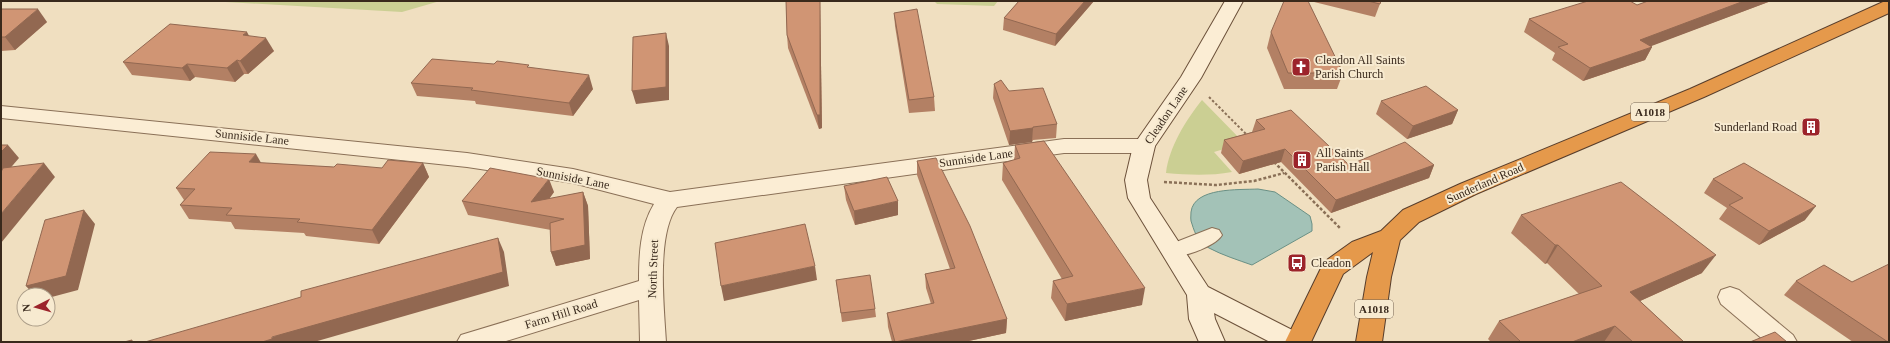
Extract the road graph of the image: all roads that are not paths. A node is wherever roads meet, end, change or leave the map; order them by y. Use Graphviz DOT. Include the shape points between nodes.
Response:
graph roads {
  1 [pos="1234,1"];
  2 [pos="1889,6"];
  3 [pos="1,112"];
  4 [pos="1144,146"];
  5 [pos="670,200"];
  6 [pos="1212,235"];
  7 [pos="1389,237"];
  8 [pos="1173,251"];
  9 [pos="651,287"];
  10 [pos="1199,294"];
  11 [pos="1730,298"];
  12 [pos="470,342"];
  13 [pos="653,342"];
  14 [pos="1212,342"];
  15 [pos="1293,342"];
  16 [pos="1298,342"];
  17 [pos="1369,342"];
  18 [pos="1784,342"];
  1 -- 4 [label="street, Cleadon Lane" via="1191,78"];
  2 -- 7 [label="highway, Sunderland Road / A1018" via="1697,93 1468,189 1411,216"];
  3 -- 5 [label="street, Sunniside Lane" via="467,160 574,176"];
  4 -- 5 [label="street, Sunniside Lane" via="1064,146"];
  4 -- 8 [label="street, Cleadon Lane" via="1136,180 1138,198"];
  5 -- 9 [label="street, North Street" via="660,213 654,232"];
  6 -- 8 [label="lane" via="1201,242"];
  7 -- 16 [label="highway, A1018" via="1360,248 1333,268"];
  7 -- 17 [label="highway, A1018" via="1379,277"];
  8 -- 10 [label="street, Cleadon Lane"];
  9 -- 12 [label="street, Farm Hill Road"];
  9 -- 13 [label="street, North Street"];
  10 -- 14 [label="street, Cleadon Lane" via="1202,319"];
  10 -- 15 [label="street"];
  11 -- 18 [label="street"];
}
